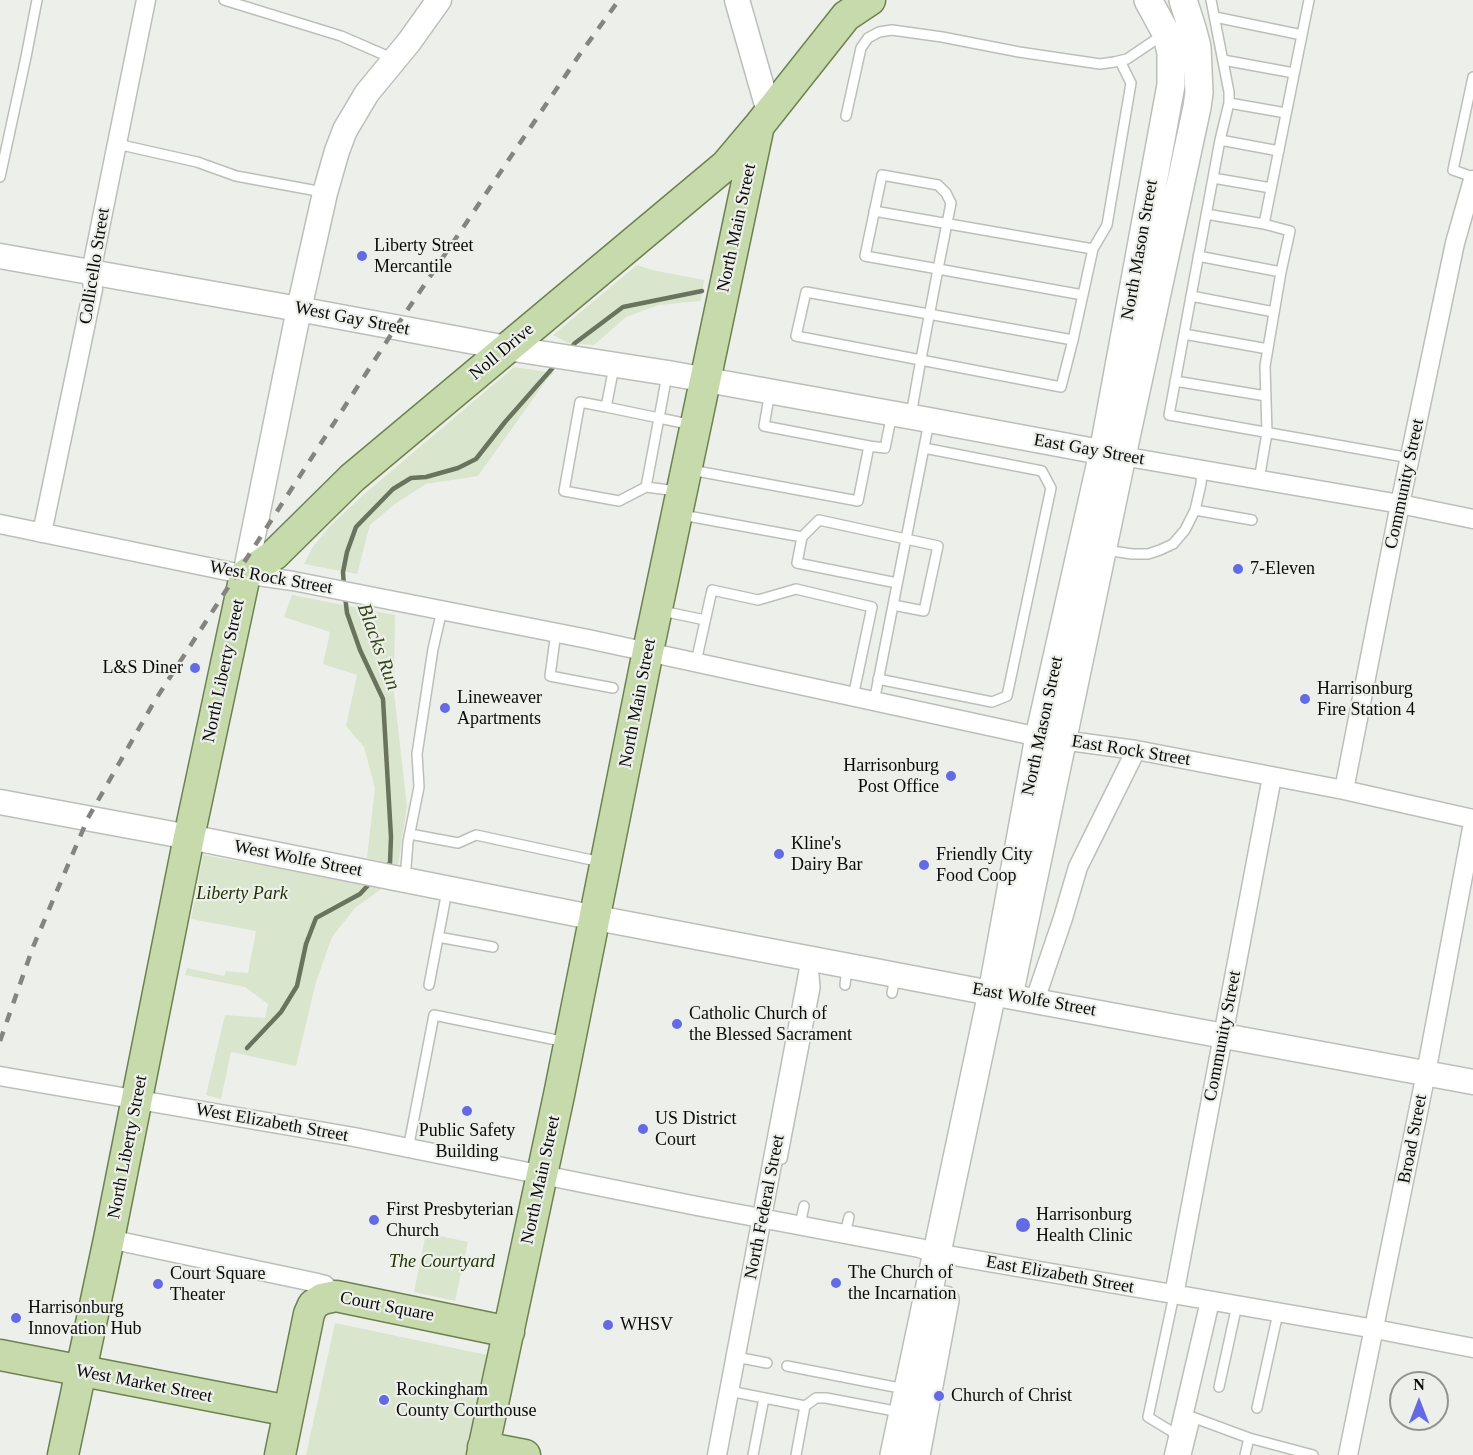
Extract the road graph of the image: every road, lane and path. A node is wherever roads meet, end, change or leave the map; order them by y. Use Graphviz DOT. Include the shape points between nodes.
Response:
graph roads {
  1 [pos="37,0"];
  2 [pos="146,0"];
  3 [pos="224,0"];
  4 [pos="439,0"];
  5 [pos="737,0"];
  6 [pos="870,0"];
  7 [pos="1148,0"];
  8 [pos="1183,0"];
  9 [pos="1211,0"];
  10 [pos="1309,0"];
  11 [pos="1215,17"];
  12 [pos="1166,33"];
  13 [pos="1302,35"];
  14 [pos="395,59"];
  15 [pos="1223,60"];
  16 [pos="1120,61"];
  17 [pos="1294,73"];
  18 [pos="1473,77"];
  19 [pos="1229,103"];
  20 [pos="1286,113"];
  21 [pos="846,116"];
  22 [pos="763,120"];
  23 [pos="1220,140"];
  24 [pos="117,144"];
  25 [pos="1279,151"];
  26 [pos="0,177"];
  27 [pos="1213,178"];
  28 [pos="1473,179"];
  29 [pos="1271,188"];
  30 [pos="325,193"];
  31 [pos="874,211"];
  32 [pos="1206,214"];
  33 [pos="947,223"];
  34 [pos="1264,224"];
  35 [pos="1093,249"];
  36 [pos="0,256"];
  37 [pos="1198,256"];
  38 [pos="938,269"];
  39 [pos="91,272"];
  40 [pos="1281,272"];
  41 [pos="1083,295"];
  42 [pos="1191,296"];
  43 [pos="299,309"];
  44 [pos="1274,312"];
  45 [pos="930,314"];
  46 [pos="1184,334"];
  47 [pos="1073,340"];
  48 [pos="507,348"];
  49 [pos="1268,349"];
  50 [pos="921,359"];
  51 [pos="614,364"];
  52 [pos="668,373"];
  53 [pos="705,380"];
  54 [pos="1175,381"];
  55 [pos="771,392"];
  56 [pos="1266,396"];
  57 [pos="606,407"];
  58 [pos="911,417"];
  59 [pos="659,418"];
  60 [pos="695,426"];
  61 [pos="1267,433"];
  62 [pos="869,446"];
  63 [pos="924,448"];
  64 [pos="1112,455"];
  65 [pos="1410,458"];
  66 [pos="1202,470"];
  67 [pos="1259,480"];
  68 [pos="646,487"];
  69 [pos="681,491"];
  70 [pos="1400,504"];
  71 [pos="1195,510"];
  72 [pos="1473,519"];
  73 [pos="1252,520"];
  74 [pos="0,524"];
  75 [pos="42,533"];
  76 [pos="802,537"];
  77 [pos="906,538"];
  78 [pos="1102,550"];
  79 [pos="245,575"];
  80 [pos="897,584"];
  81 [pos="893,605"];
  82 [pos="442,610"];
  83 [pos="656,610"];
  84 [pos="705,620"];
  85 [pos="555,632"];
  86 [pos="648,651"];
  87 [pos="696,662"];
  88 [pos="878,680"];
  89 [pos="613,688"];
  90 [pos="853,697"];
  91 [pos="874,702"];
  92 [pos="1051,739"];
  93 [pos="1136,750"];
  94 [pos="1272,777"];
  95 [pos="1344,790"];
  96 [pos="0,802"];
  97 [pos="1473,821"];
  98 [pos="410,834"];
  99 [pos="189,837"];
  100 [pos="606,863"];
  101 [pos="397,878"];
  102 [pos="448,888"];
  103 [pos="596,918"];
  104 [pos="438,937"];
  105 [pos="493,946"];
  106 [pos="811,958"];
  107 [pos="429,985"];
  108 [pos="1012,996"];
  109 [pos="1223,1035"];
  110 [pos="570,1042"];
  111 [pos="1426,1073"];
  112 [pos="0,1076"];
  113 [pos="1473,1082"];
  114 [pos="137,1100"];
  115 [pos="408,1149"];
  116 [pos="543,1174"];
  117 [pos="804,1206"];
  118 [pos="765,1209"];
  119 [pos="800,1225"];
  120 [pos="109,1239"];
  121 [pos="945,1254"];
  122 [pos="1174,1295"];
  123 [pos="336,1296"];
  124 [pos="1210,1301"];
  125 [pos="1237,1305"];
  126 [pos="1278,1312"];
  127 [pos="1375,1329"];
  128 [pos="508,1332"];
  129 [pos="1473,1348"];
  130 [pos="0,1355"];
  131 [pos="745,1358"];
  132 [pos="768,1360"];
  133 [pos="788,1363"];
  134 [pos="81,1371"];
  135 [pos="1219,1387"];
  136 [pos="729,1391"];
  137 [pos="764,1398"];
  138 [pos="905,1401"];
  139 [pos="805,1406"];
  140 [pos="1257,1408"];
  141 [pos="289,1411"];
  142 [pos="1189,1416"];
  143 [pos="1179,1436"];
  144 [pos="1249,1438"];
  145 [pos="482,1451"];
  146 [pos="63,1455"];
  147 [pos="280,1455"];
  148 [pos="525,1455"];
  149 [pos="717,1455"];
  150 [pos="753,1455"];
  151 [pos="796,1455"];
  152 [pos="894,1455"];
  153 [pos="916,1455"];
  154 [pos="1174,1455"];
  155 [pos="1186,1455"];
  156 [pos="1245,1455"];
  157 [pos="1313,1455"];
  158 [pos="1348,1455"];
  1 -- 26 [label="lane"];
  2 -- 24 [label="street, Collicello Street"];
  3 -- 14 [label="lane" via="341,36"];
  4 -- 14 [label="street, North Liberty Street"];
  5 -- 22 [label="street"];
  6 -- 22 [label="main road, North Main Street" via="846,16"];
  7 -- 12 [label="main road, North Mason Street"];
  8 -- 64 [label="main road, North Mason Street" via="1197,47 1197,107"];
  9 -- 11 [label="lane"];
  10 -- 13 [label="lane"];
  11 -- 13 [label="lane"];
  11 -- 15 [label="lane"];
  12 -- 16 [label="lane"];
  12 -- 64 [label="main road, North Mason Street" via="1171,53 1171,85"];
  13 -- 17 [label="lane"];
  14 -- 30 [label="street, North Liberty Street" via="350,121"];
  15 -- 17 [label="lane"];
  15 -- 19 [label="lane"];
  16 -- 21 [label="lane" via="1093,63 883,31 868,38 861,48"];
  16 -- 35 [label="lane" via="1131,83 1107,225"];
  17 -- 20 [label="lane"];
  18 -- 28 [label="lane" via="1454,170"];
  19 -- 20 [label="lane"];
  19 -- 23 [label="lane"];
  20 -- 25 [label="lane"];
  22 -- 48 [label="main road, Noll Drive" via="726,165"];
  22 -- 53 [label="main road, North Main Street"];
  23 -- 25 [label="lane"];
  23 -- 27 [label="lane"];
  24 -- 30 [label="lane" via="197,162 236,176"];
  24 -- 39 [label="street, Collicello Street"];
  25 -- 29 [label="lane"];
  27 -- 29 [label="lane"];
  27 -- 32 [label="lane"];
  28 -- 65 [label="street, Community Street" via="1455,243"];
  29 -- 34 [label="lane"];
  30 -- 43 [label="street, North Liberty Street"];
  31 -- 33 [label="lane"];
  31 -- 33 [label="lane" via="882,175 941,188 951,203"];
  31 -- 38 [label="lane" via="865,256"];
  32 -- 34 [label="lane"];
  32 -- 37 [label="lane"];
  33 -- 35 [label="lane"];
  33 -- 38 [label="lane"];
  34 -- 40 [label="lane" via="1290,231"];
  35 -- 41 [label="lane"];
  36 -- 39 [label="street, West Gay Street"];
  37 -- 40 [label="lane"];
  37 -- 42 [label="lane"];
  38 -- 41 [label="lane"];
  38 -- 45 [label="lane"];
  39 -- 43 [label="street, West Gay Street"];
  39 -- 75 [label="street, Collicello Street" via="93,289"];
  40 -- 44 [label="lane"];
  41 -- 47 [label="lane"];
  42 -- 44 [label="lane"];
  42 -- 46 [label="lane"];
  43 -- 48 [label="street, West Gay Street"];
  43 -- 79 [label="street, North Liberty Street"];
  44 -- 49 [label="lane"];
  45 -- 47 [label="lane"];
  45 -- 50 [label="lane"];
  45 -- 50 [label="lane" via="806,292 796,336"];
  46 -- 49 [label="lane"];
  46 -- 54 [label="lane"];
  47 -- 50 [label="lane" via="1061,387"];
  48 -- 51 [label="street, West Gay Street"];
  48 -- 79 [label="main road, Noll Drive" via="352,478 274,555"];
  49 -- 56 [label="lane"];
  50 -- 58 [label="lane"];
  51 -- 52 [label="street, West Gay Street"];
  51 -- 57 [label="lane"];
  52 -- 53 [label="street, West Gay Street"];
  52 -- 59 [label="lane"];
  53 -- 55 [label="street, East Gay Street"];
  53 -- 60 [label="main road, North Main Street"];
  54 -- 56 [label="lane"];
  54 -- 61 [label="lane" via="1169,415"];
  55 -- 58 [label="street, East Gay Street"];
  55 -- 62 [label="lane" via="764,426"];
  56 -- 61 [label="lane"];
  57 -- 59 [label="lane"];
  57 -- 68 [label="lane" via="580,402 564,491 619,501"];
  58 -- 62 [label="lane" via="885,448"];
  58 -- 63 [label="lane"];
  58 -- 64 [label="street, East Gay Street"];
  59 -- 60 [label="lane"];
  59 -- 68 [label="lane"];
  60 -- 69 [label="main road, North Main Street"];
  61 -- 65 [label="lane"];
  61 -- 67 [label="lane"];
  62 -- 69 [label="lane" via="858,501"];
  63 -- 77 [label="lane"];
  63 -- 88 [label="lane" via="1042,471 1051,488 1006,696 992,702"];
  64 -- 66 [label="street, East Gay Street"];
  64 -- 78 [label="main road, North Mason Street"];
  64 -- 92 [label="main road, North Mason Street"];
  65 -- 70 [label="street, Community Street"];
  66 -- 67 [label="street, East Gay Street"];
  66 -- 71 [label="lane"];
  67 -- 70 [label="street, East Gay Street"];
  68 -- 69 [label="lane"];
  69 -- 76 [label="lane"];
  69 -- 83 [label="main road, North Main Street"];
  70 -- 72 [label="street, East Gay Street"];
  70 -- 95 [label="street, Community Street"];
  71 -- 73 [label="lane"];
  71 -- 78 [label="lane" via="1173,544 1160,550 1132,554"];
  74 -- 75 [label="street, West Rock Street"];
  75 -- 79 [label="street, West Rock Street"];
  76 -- 77 [label="lane" via="819,520"];
  76 -- 80 [label="lane" via="797,562"];
  77 -- 80 [label="lane"];
  77 -- 81 [label="lane" via="938,546 936,557 924,611"];
  78 -- 92 [label="main road, North Mason Street"];
  79 -- 82 [label="street, West Rock Street"];
  79 -- 99 [label="main road, North Liberty Street"];
  80 -- 81 [label="lane"];
  81 -- 88 [label="lane"];
  82 -- 85 [label="street, West Rock Street"];
  82 -- 98 [label="lane" via="417,754 419,787"];
  83 -- 84 [label="lane"];
  83 -- 86 [label="main road, North Main Street"];
  84 -- 87 [label="lane"];
  84 -- 90 [label="lane" via="712,590 758,600 796,589 872,607"];
  85 -- 86 [label="street, West Rock Street"];
  85 -- 89 [label="lane" via="550,676"];
  86 -- 87 [label="street, East Rock Street"];
  86 -- 100 [label="main road, North Main Street"];
  87 -- 90 [label="street, East Rock Street"];
  88 -- 91 [label="lane"];
  90 -- 91 [label="street, East Rock Street"];
  91 -- 92 [label="street, East Rock Street"];
  92 -- 93 [label="street, East Rock Street"];
  92 -- 108 [label="main road, North Mason Street"];
  93 -- 94 [label="street, East Rock Street"];
  93 -- 108 [label="street, North Mason Street" via="1078,867 1063,918"];
  94 -- 95 [label="street, East Rock Street"];
  94 -- 109 [label="street, Community Street"];
  95 -- 97 [label="street, East Rock Street"];
  96 -- 99 [label="street, West Wolfe Street"];
  97 -- 111 [label="street, Broad Street"];
  98 -- 100 [label="lane" via="458,843 476,835"];
  98 -- 101 [label="lane"];
  99 -- 101 [label="street, West Wolfe Street"];
  99 -- 114 [label="main road, North Liberty Street"];
  100 -- 103 [label="main road, North Main Street"];
  101 -- 102 [label="street, West Wolfe Street"];
  102 -- 103 [label="street, West Wolfe Street"];
  102 -- 104 [label="lane"];
  103 -- 106 [label="street, East Wolfe Street"];
  103 -- 110 [label="main road, North Main Street"];
  104 -- 105 [label="lane"];
  104 -- 107 [label="lane"];
  106 -- 108 [label="street, East Wolfe Street" via="846,975"];
  106 -- 118 [label="street, North Federal Street"];
  108 -- 109 [label="street, East Wolfe Street"];
  108 -- 121 [label="main road, North Mason Street"];
  109 -- 111 [label="street, East Wolfe Street"];
  109 -- 122 [label="street, Community Street"];
  110 -- 115 [label="lane" via="434,1015"];
  110 -- 116 [label="main road, North Main Street"];
  111 -- 113 [label="street, East Wolfe Street"];
  111 -- 127 [label="street, Broad Street"];
  112 -- 114 [label="street, West Elizabeth Street"];
  114 -- 115 [label="street, West Elizabeth Street"];
  114 -- 120 [label="main road, North Liberty Street"];
  115 -- 116 [label="street, West Elizabeth Street"];
  116 -- 118 [label="street, East Elizabeth Street"];
  116 -- 128 [label="main road, North Main Street"];
  117 -- 119 [label="lane"];
  118 -- 119 [label="street, East Elizabeth Street"];
  118 -- 131 [label="street, North Federal Street"];
  119 -- 121 [label="street, East Elizabeth Street" via="847,1225"];
  120 -- 123 [label="street" via="325,1285"];
  120 -- 134 [label="main road, North Liberty Street"];
  121 -- 122 [label="street, East Elizabeth Street"];
  121 -- 138 [label="main road, North Mason Street"];
  121 -- 153 [label="main road, North Mason Street"];
  122 -- 124 [label="street, East Elizabeth Street"];
  122 -- 143 [label="lane" via="1148,1417"];
  123 -- 128 [label="main road, Court Square"];
  123 -- 141 [label="main road, Court Square" via="318,1301 309,1314"];
  124 -- 125 [label="street, East Elizabeth Street"];
  124 -- 142 [label="street"];
  125 -- 126 [label="street, East Elizabeth Street"];
  125 -- 135 [label="lane"];
  126 -- 127 [label="street, East Elizabeth Street"];
  126 -- 140 [label="lane"];
  127 -- 129 [label="street, East Elizabeth Street"];
  127 -- 158 [label="street, Broad Street"];
  128 -- 145 [label="main road, North Main Street"];
  130 -- 134 [label="main road, West Market Street"];
  131 -- 132 [label="lane" via="759,1355"];
  131 -- 136 [label="street, North Federal Street"];
  133 -- 138 [label="lane"];
  134 -- 141 [label="main road, West Market Street"];
  134 -- 146 [label="main road, North Liberty Street"];
  136 -- 137 [label="lane"];
  136 -- 149 [label="street, North Federal Street"];
  137 -- 139 [label="lane"];
  137 -- 150 [label="lane"];
  138 -- 139 [label="lane" via="816,1398"];
  138 -- 152 [label="main road, North Mason Street"];
  139 -- 151 [label="lane"];
  141 -- 147 [label="main road, Court Square"];
  142 -- 143 [label="street"];
  142 -- 144 [label="lane"];
  142 -- 155 [label="lane"];
  143 -- 154 [label="street"];
  144 -- 156 [label="lane"];
  144 -- 157 [label="lane"];
  145 -- 148 [label="main road"];
}
